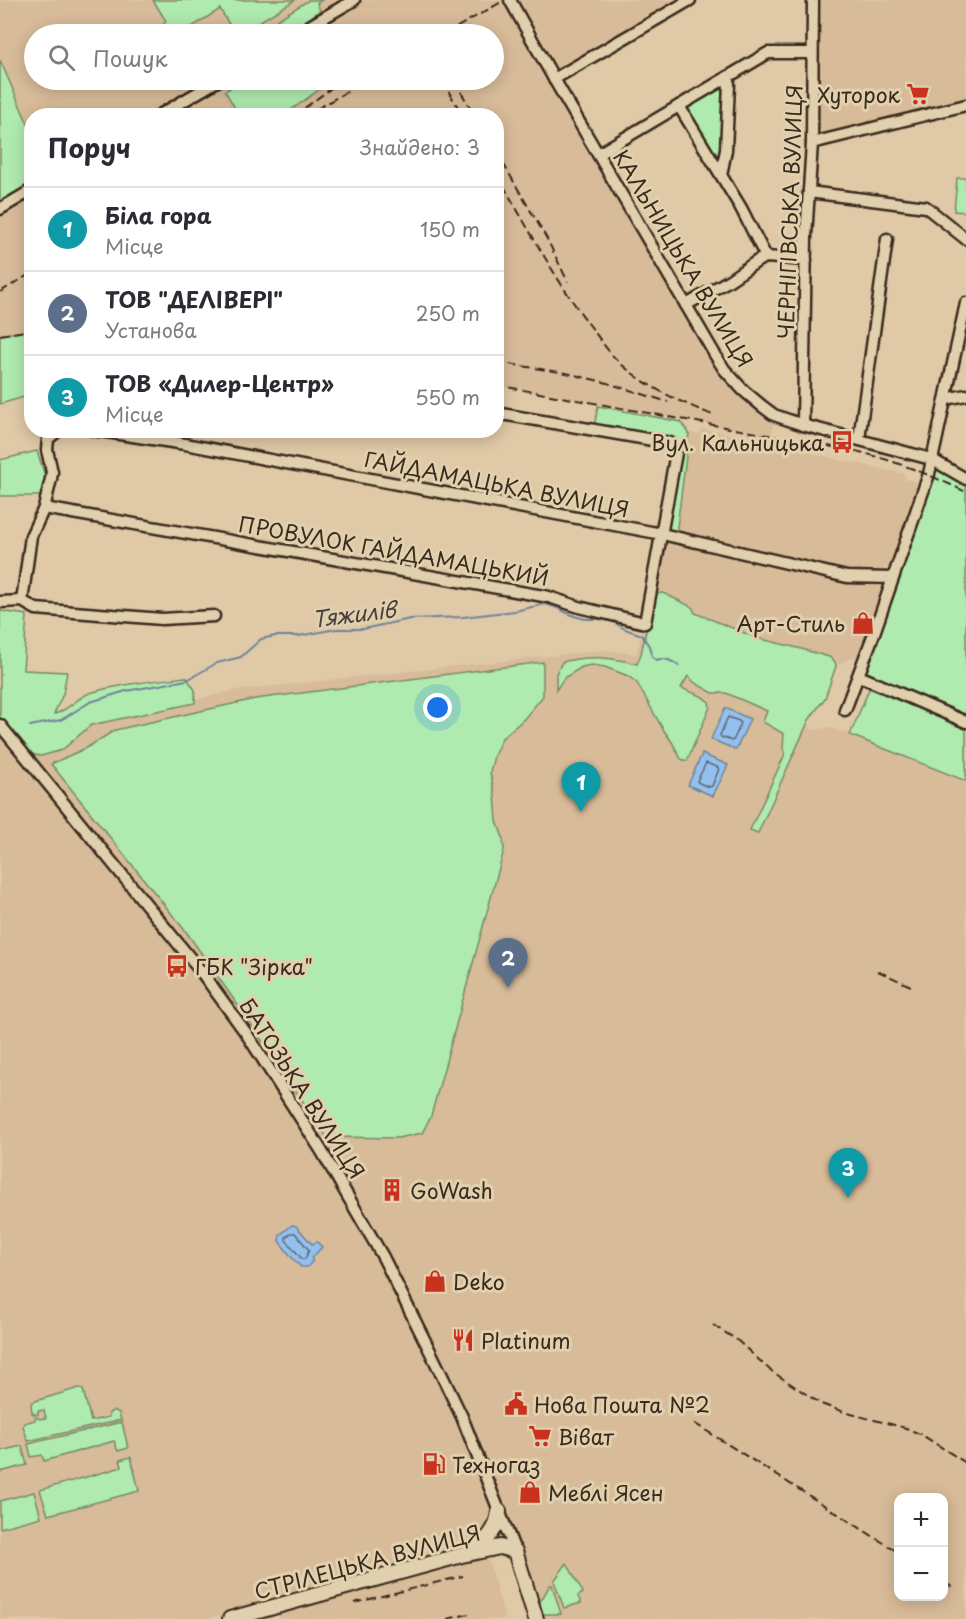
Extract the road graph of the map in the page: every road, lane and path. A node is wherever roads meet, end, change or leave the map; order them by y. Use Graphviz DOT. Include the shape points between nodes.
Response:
graph roads {
  1 [pos="354,0"];
  2 [pos="510,0"];
  3 [pos="690,0"];
  4 [pos="813,0"];
  5 [pos="313,24"];
  6 [pos="812,53"];
  7 [pos="727,77"];
  8 [pos="554,79"];
  9 [pos="202,90"];
  10 [pos="966,105"];
  11 [pos="679,106"];
  12 [pos="172,108"];
  13 [pos="812,143"];
  14 [pos="598,154"];
  15 [pos="721,175"];
  16 [pos="809,192"];
  17 [pos="24,195"];
  18 [pos="0,209"];
  19 [pos="887,239"];
  20 [pos="966,239"];
  21 [pos="766,257"];
  22 [pos="806,260"];
  23 [pos="966,303"];
  24 [pos="686,305"];
  25 [pos="966,395"];
  26 [pos="946,399"];
  27 [pos="504,414"];
  28 [pos="803,425"];
  29 [pos="49,438"];
  30 [pos="146,438"];
  31 [pos="859,439"];
  32 [pos="931,459"];
  33 [pos="966,478"];
  34 [pos="44,508"];
  35 [pos="662,534"];
  36 [pos="893,578"];
  37 [pos="0,602"];
  38 [pos="22,602"];
  39 [pos="214,616"];
  40 [pos="859,676"];
  41 [pos="845,710"];
  42 [pos="966,722"];
  43 [pos="0,725"];
  44 [pos="499,1511"];
  45 [pos="514,1551"];
  46 [pos="462,1555"];
  47 [pos="230,1619"];
  48 [pos="536,1619"];
  1 -- 5 [label="street"];
  2 -- 8 [label="street, КАЛЬНИЦЬКА ВУЛИЦЯ"];
  3 -- 8 [label="street"];
  4 -- 6 [label="street, ЧЕРНІГІВСЬКА ВУЛИЦЯ"];
  6 -- 7 [label="street" via="768,53"];
  6 -- 13 [label="street, ЧЕРНІГІВСЬКА ВУЛИЦЯ"];
  7 -- 11 [label="street"];
  7 -- 15 [label="street" via="726,150"];
  8 -- 14 [label="street, КАЛЬНИЦЬКА ВУЛИЦЯ"];
  9 -- 12 [label="street"];
  10 -- 13 [label="street"];
  11 -- 14 [label="street"];
  11 -- 15 [label="street"];
  13 -- 16 [label="street, ЧЕРНІГІВСЬКА ВУЛИЦЯ"];
  14 -- 24 [label="street, КАЛЬНИЦЬКА ВУЛИЦЯ"];
  15 -- 21 [label="street"];
  16 -- 20 [label="street" via="926,207"];
  16 -- 22 [label="street, ЧЕРНІГІВСЬКА ВУЛИЦЯ"];
  17 -- 18 [label="street"];
  19 -- 31 [label="street"];
  21 -- 22 [label="street"];
  21 -- 24 [label="street"];
  22 -- 28 [label="street, ЧЕРНІГІВСЬКА ВУЛИЦЯ"];
  23 -- 26 [label="street"];
  24 -- 28 [label="street, КАЛЬНИЦЬКА ВУЛИЦЯ" via="719,361 743,390 774,415"];
  25 -- 26 [label="street"];
  26 -- 32 [label="street"];
  27 -- 35 [label="street" via="670,443 676,453"];
  28 -- 31 [label="street, КАЛЬНИЦЬКА ВУЛИЦЯ"];
  29 -- 34 [label="street" via="47,450 52,472"];
  30 -- 35 [label="street, ГАЙДАМАЦЬКА ВУЛИЦЯ"];
  31 -- 32 [label="street, КАЛЬНИЦЬКА ВУЛИЦЯ"];
  32 -- 33 [label="street, КАЛЬНИЦЬКА ВУЛИЦЯ"];
  32 -- 36 [label="street"];
  34 -- 35 [label="street, ПРОВУЛОК ГАЙДАМАЦЬКИЙ" via="549,597 645,623"];
  34 -- 38 [label="street" via="31,536"];
  35 -- 36 [label="street, ГАЙДАМАЦЬКА ВУЛИЦЯ" via="847,577"];
  36 -- 40 [label="street"];
  37 -- 38 [label="street"];
  38 -- 39 [label="street" via="36,609 162,619"];
  40 -- 41 [label="street"];
  40 -- 42 [label="street"];
  43 -- 44 [label="street, БАТОЗЬКА ВУЛИЦЯ" via="203,974 321,1150 383,1257 433,1357 462,1417"];
  44 -- 45 [label="street, БАТОЗЬКА ВУЛИЦЯ"];
  44 -- 46 [label="main road" via="489,1538"];
  45 -- 46 [label="main road, СТРІЛЕЦЬКА ВУЛИЦЯ" via="500,1547"];
  45 -- 48 [label="main road, БАТОЗЬКА ВУЛИЦЯ"];
  46 -- 47 [label="main road, СТРІЛЕЦЬКА ВУЛИЦЯ"];
}
